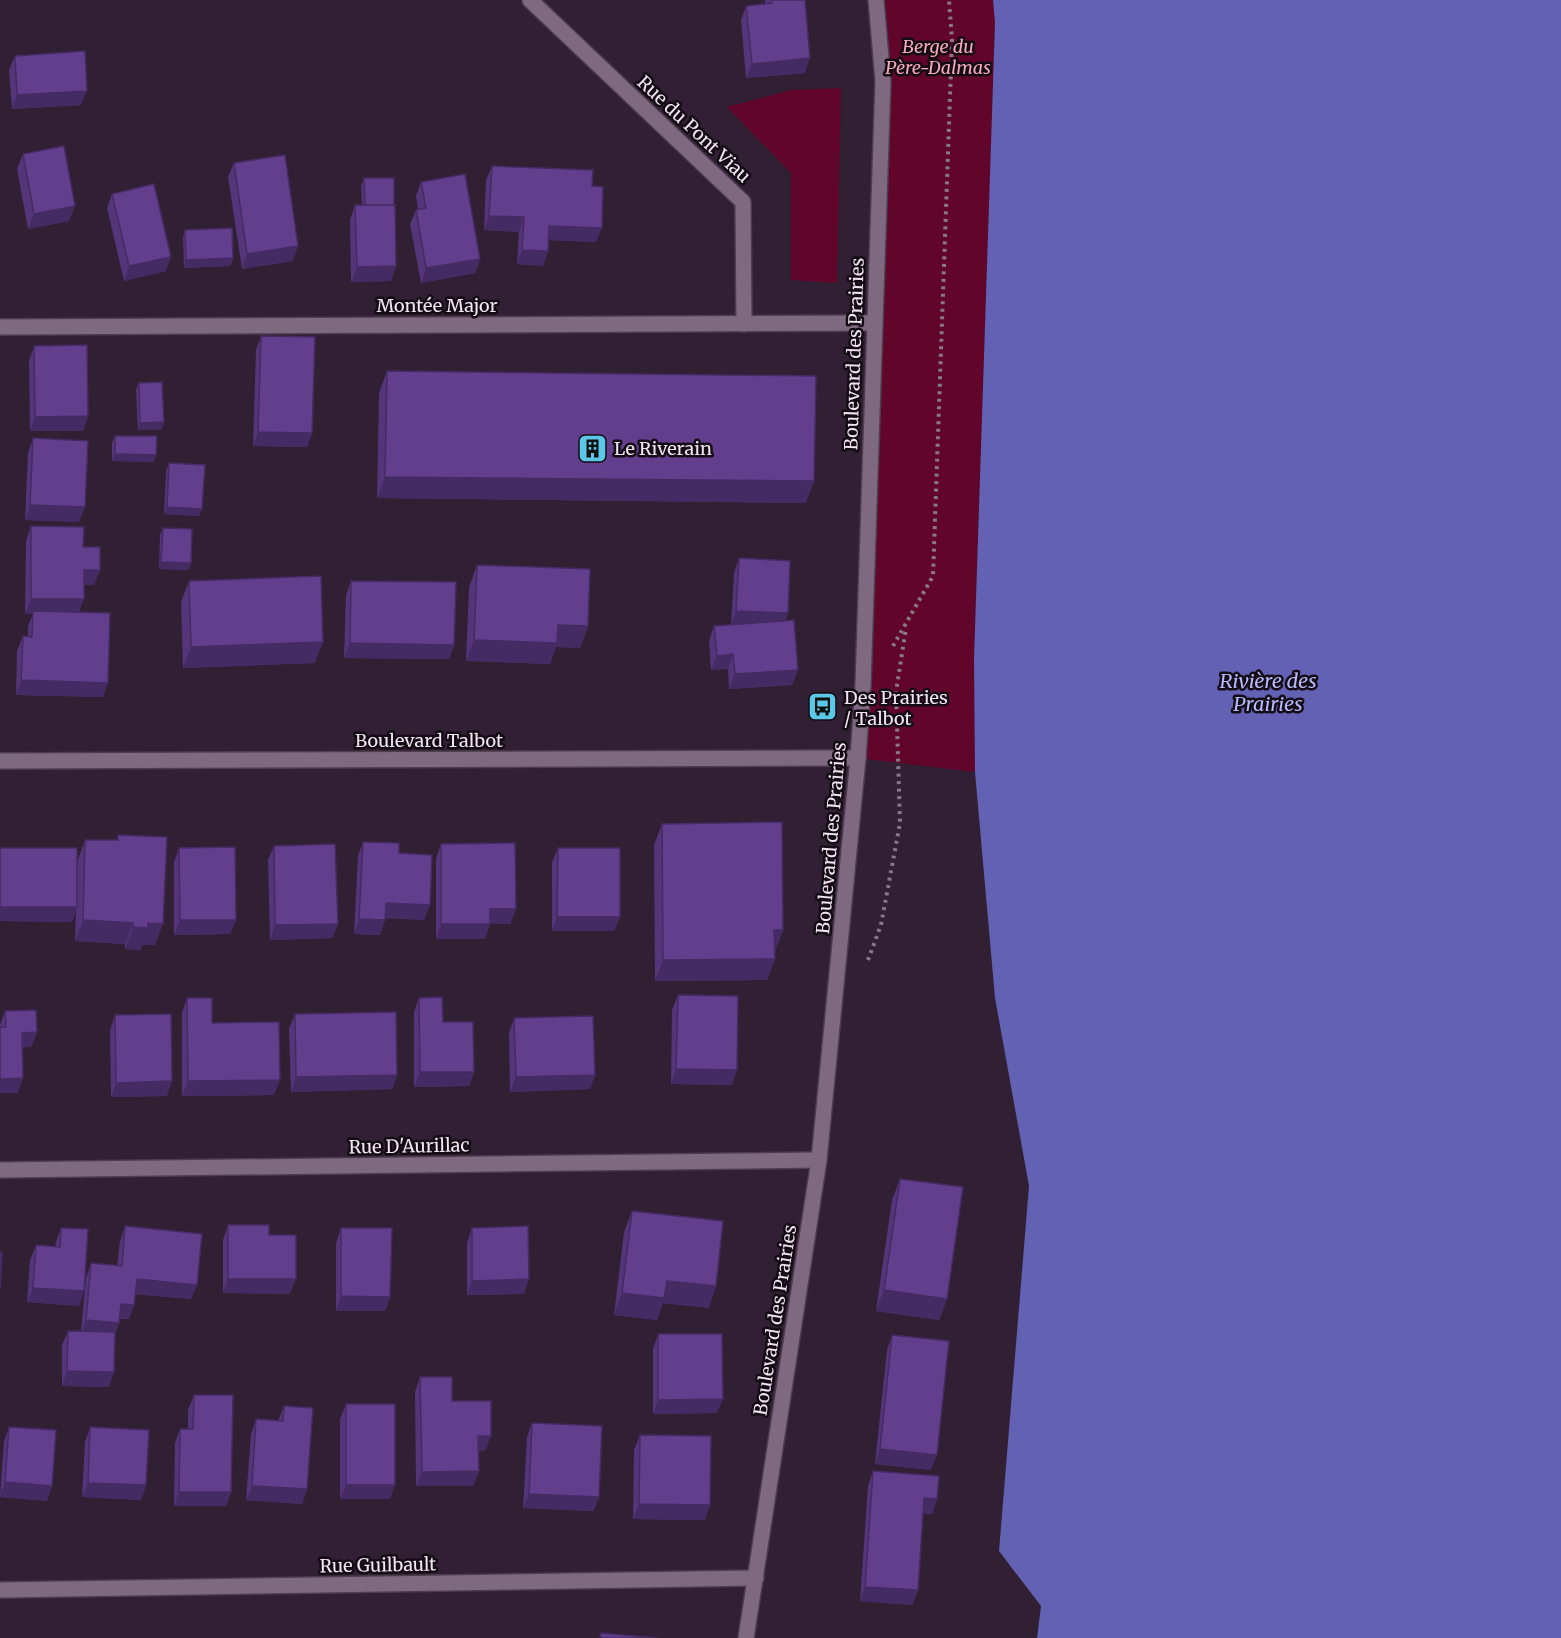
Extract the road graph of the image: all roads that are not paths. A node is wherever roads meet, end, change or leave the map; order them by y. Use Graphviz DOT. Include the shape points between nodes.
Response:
graph roads {
  1 [pos="530,0"];
  2 [pos="876,0"];
  3 [pos="874,323"];
  4 [pos="744,324"];
  5 [pos="0,327"];
  6 [pos="858,758"];
  7 [pos="0,760"];
  8 [pos="819,1160"];
  9 [pos="0,1170"];
  10 [pos="756,1578"];
  11 [pos="0,1590"];
  12 [pos="746,1638"];
  1 -- 4 [label="street, Rue du Pont Viau" via="743,202"];
  2 -- 3 [label="street, Boulevard des Prairies" via="883,81"];
  3 -- 4 [label="street, Montée Major"];
  3 -- 6 [label="street, Boulevard des Prairies"];
  4 -- 5 [label="street, Montée Major"];
  6 -- 7 [label="street, Boulevard Talbot"];
  6 -- 8 [label="street, Boulevard des Prairies"];
  8 -- 9 [label="street, Rue D'Aurillac"];
  8 -- 10 [label="street, Boulevard des Prairies"];
  10 -- 11 [label="street, Rue Guilbault"];
  10 -- 12 [label="street, Boulevard des Prairies"];
}
